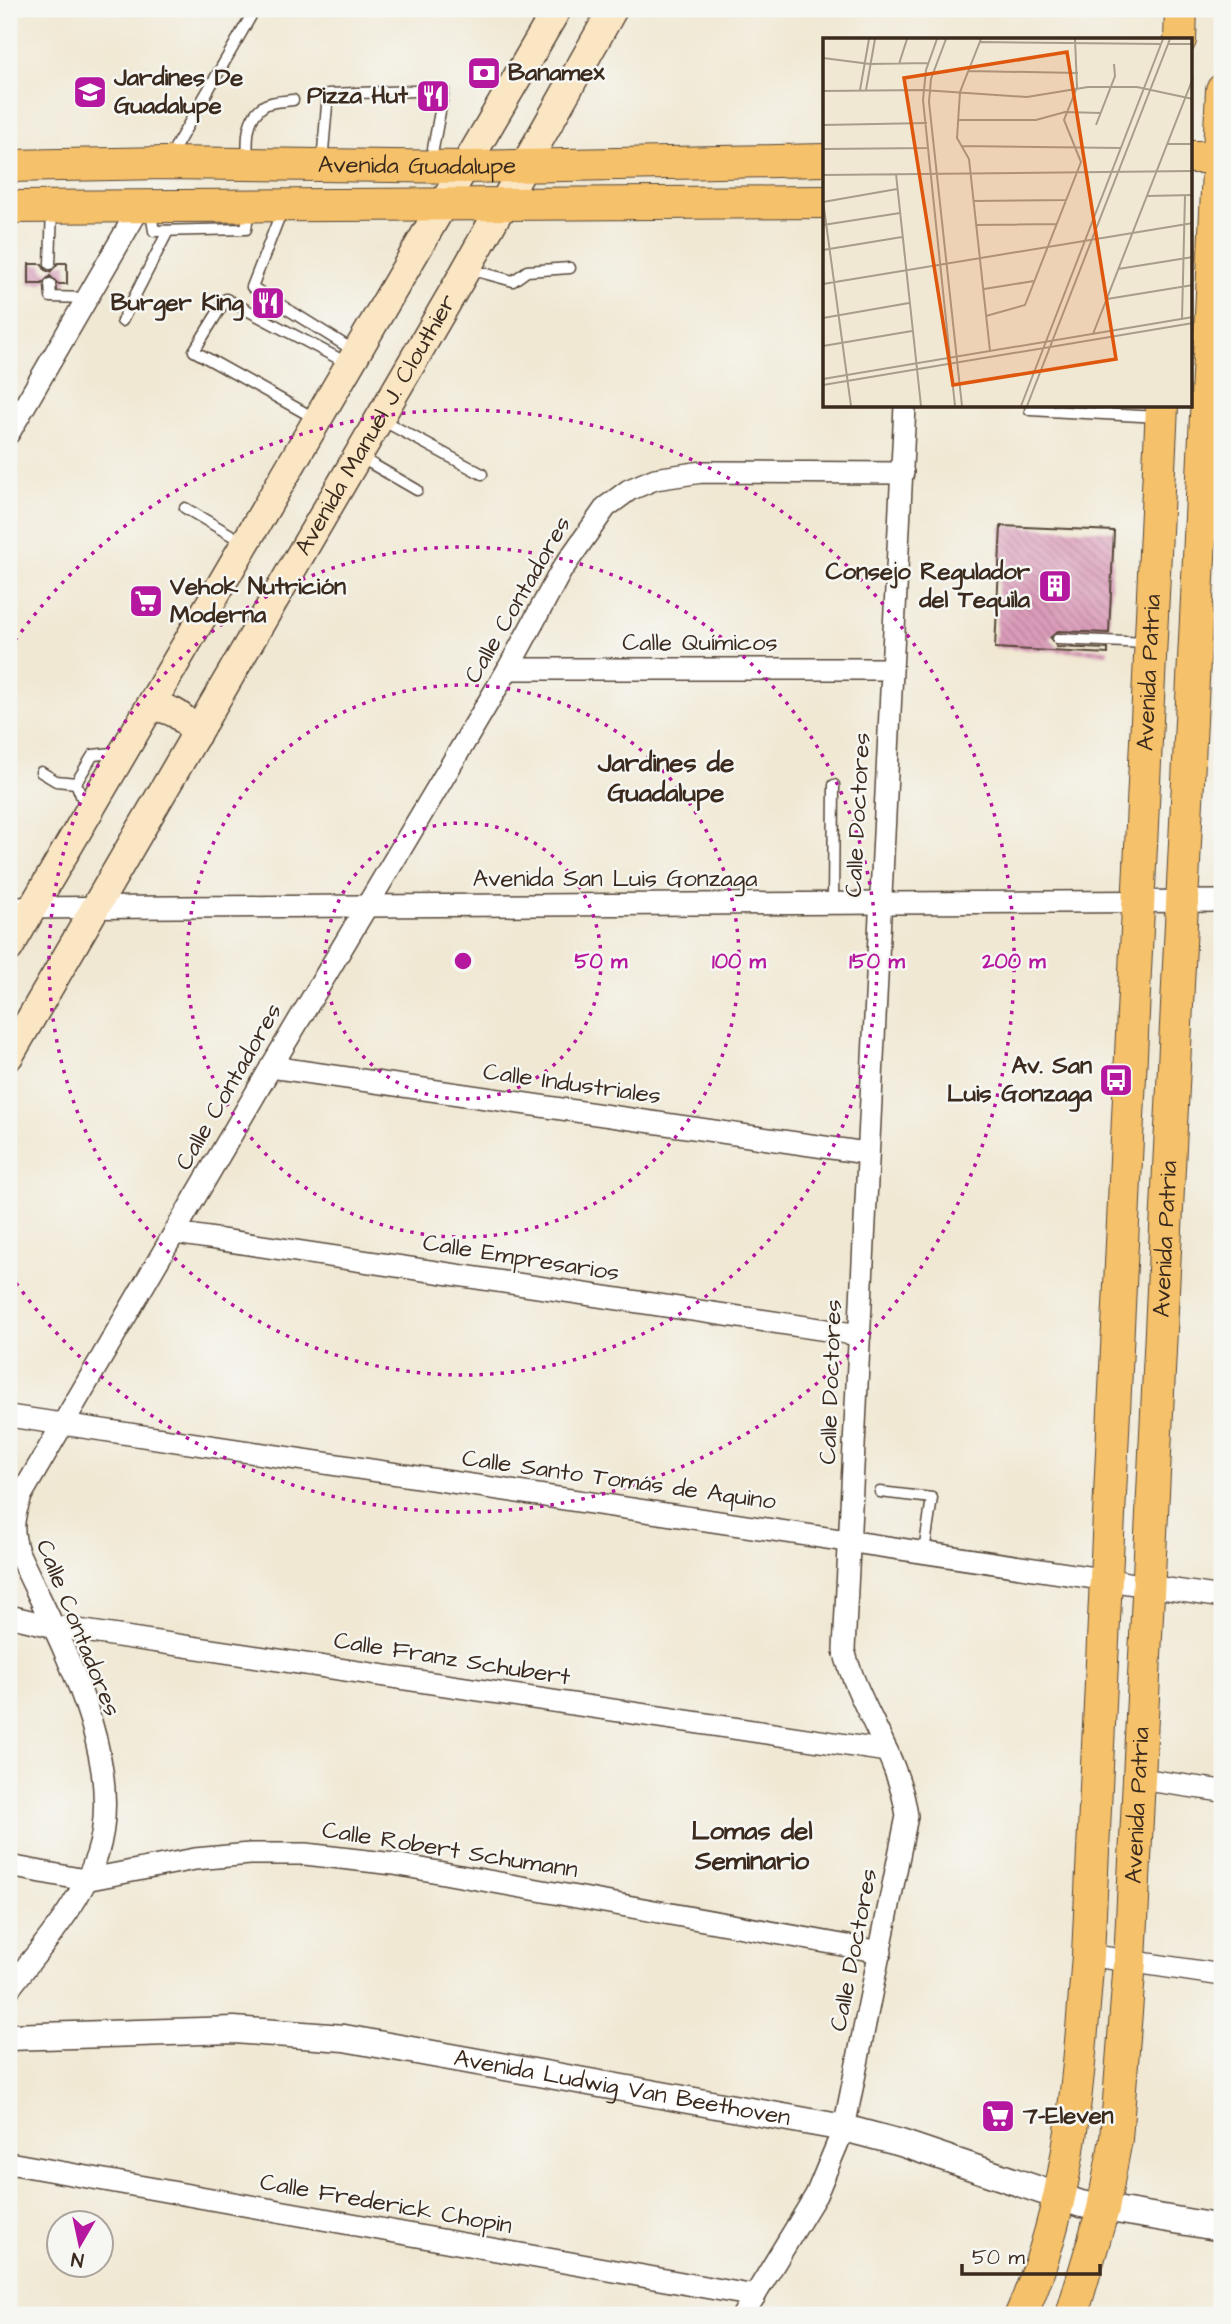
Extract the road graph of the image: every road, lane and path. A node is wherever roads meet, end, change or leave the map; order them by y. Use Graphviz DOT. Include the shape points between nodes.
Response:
graph roads {
  1 [pos="255,9"];
  2 [pos="557,9"];
  3 [pos="612,9"];
  4 [pos="1222,90"];
  5 [pos="293,100"];
  6 [pos="1222,104"];
  7 [pos="1211,157"];
  8 [pos="823,160"];
  9 [pos="165,163"];
  10 [pos="248,164"];
  11 [pos="322,165"];
  12 [pos="9,166"];
  13 [pos="430,166"];
  14 [pos="522,166"];
  15 [pos="465,167"];
  16 [pos="1210,199"];
  17 [pos="823,202"];
  18 [pos="284,204"];
  19 [pos="443,204"];
  20 [pos="501,204"];
  21 [pos="145,205"];
  22 [pos="250,205"];
  23 [pos="52,206"];
  24 [pos="9,207"];
  25 [pos="168,231"];
  26 [pos="50,264"];
  27 [pos="466,268"];
  28 [pos="570,268"];
  29 [pos="50,284"];
  30 [pos="87,298"];
  31 [pos="122,321"];
  32 [pos="353,358"];
  33 [pos="905,408"];
  34 [pos="1030,410"];
  35 [pos="1162,412"];
  36 [pos="380,419"];
  37 [pos="318,420"];
  38 [pos="9,433"];
  39 [pos="358,456"];
  40 [pos="902,473"];
  41 [pos="482,474"];
  42 [pos="417,490"];
  43 [pos="185,508"];
  44 [pos="246,544"];
  45 [pos="1058,639"];
  46 [pos="1151,643"];
  47 [pos="508,669"];
  48 [pos="891,669"];
  49 [pos="151,708"];
  50 [pos="196,735"];
  51 [pos="124,752"];
  52 [pos="41,772"];
  53 [pos="76,783"];
  54 [pos="835,785"];
  55 [pos="89,812"];
  56 [pos="1222,901"];
  57 [pos="1139,902"];
  58 [pos="1182,902"];
  59 [pos="879,903"];
  60 [pos="833,904"];
  61 [pos="368,906"];
  62 [pos="20,908"];
  63 [pos="96,909"];
  64 [pos="9,948"];
  65 [pos="9,1056"];
  66 [pos="271,1067"];
  67 [pos="866,1153"];
  68 [pos="174,1233"];
  69 [pos="860,1335"];
  70 [pos="9,1416"];
  71 [pos="64,1424"];
  72 [pos="880,1492"];
  73 [pos="850,1541"];
  74 [pos="924,1552"];
  75 [pos="1105,1579"];
  76 [pos="1149,1586"];
  77 [pos="1222,1597"];
  78 [pos="9,1616"];
  79 [pos="51,1626"];
  80 [pos="887,1751"];
  81 [pos="1140,1779"];
  82 [pos="1222,1791"];
  83 [pos="9,1866"];
  84 [pos="85,1880"];
  85 [pos="881,1952"];
  86 [pos="1088,1955"];
  87 [pos="1130,1961"];
  88 [pos="1222,1975"];
  89 [pos="9,1989"];
  90 [pos="9,2037"];
  91 [pos="844,2128"];
  92 [pos="9,2163"];
  93 [pos="1061,2197"];
  94 [pos="1103,2209"];
  95 [pos="1222,2228"];
  96 [pos="755,2295"];
  97 [pos="743,2315"];
  98 [pos="1021,2315"];
  99 [pos="1072,2315"];
  1 -- 9 [label="lane"];
  2 -- 15 [label="main road"];
  3 -- 14 [label="main road, Avenida Manuel J. Clouthier"];
  4 -- 6 [label="main road, Avenida Patria"];
  5 -- 10 [label="lane" via="266,104 253,119 246,134"];
  6 -- 7 [label="main road, Avenida Patria"];
  7 -- 16 [label="main road, Avenida Patria"];
  8 -- 14 [label="main road, Avenida Guadalupe"];
  9 -- 10 [label="main road, Avenida Guadalupe"];
  9 -- 12 [label="main road, Avenida Guadalupe"];
  10 -- 11 [label="main road, Avenida Guadalupe"];
  11 -- 13 [label="main road, Avenida Guadalupe"];
  11 -- 13 [label="lane" via="328,94 444,90"];
  13 -- 15 [label="main road, Avenida Guadalupe"];
  14 -- 15 [label="main road, Avenida Guadalupe"];
  14 -- 20 [label="main road, Avenida Manuel J. Clouthier"];
  15 -- 19 [label="main road"];
  16 -- 58 [label="main road, Avenida Patria"];
  17 -- 20 [label="main road, Avenida Guadalupe"];
  18 -- 19 [label="main road, Avenida Guadalupe"];
  18 -- 22 [label="main road, Avenida Guadalupe"];
  18 -- 32 [label="lane" via="252,288"];
  19 -- 20 [label="main road, Avenida Guadalupe"];
  19 -- 32 [label="main road"];
  20 -- 27 [label="main road, Avenida Manuel J. Clouthier"];
  21 -- 22 [label="main road, Avenida Guadalupe"];
  21 -- 23 [label="main road, Avenida Guadalupe"];
  21 -- 25 [label="lane" via="154,231"];
  21 -- 30 [label="street"];
  22 -- 25 [label="lane" via="246,229"];
  23 -- 24 [label="main road, Avenida Guadalupe"];
  23 -- 26 [label="lane"];
  25 -- 31 [label="lane"];
  27 -- 28 [label="lane" via="513,281 527,271"];
  27 -- 36 [label="main road, Avenida Manuel J. Clouthier"];
  29 -- 30 [label="lane" via="51,297"];
  30 -- 38 [label="street"];
  32 -- 37 [label="main road"];
  32 -- 37 [label="lane" via="226,299 194,351"];
  33 -- 40 [label="street, Calle Doctores"];
  34 -- 35 [label="lane"];
  35 -- 46 [label="main road, Avenida Patria"];
  36 -- 39 [label="main road, Avenida Manuel J. Clouthier"];
  36 -- 41 [label="lane"];
  37 -- 44 [label="main road"];
  39 -- 42 [label="lane"];
  39 -- 50 [label="main road, Avenida Manuel J. Clouthier"];
  40 -- 47 [label="street, Calle Contadores" via="702,472 655,479 629,490 590,527"];
  40 -- 48 [label="street, Calle Doctores"];
  43 -- 44 [label="lane"];
  44 -- 49 [label="main road"];
  45 -- 46 [label="lane"];
  46 -- 57 [label="main road, Avenida Patria"];
  47 -- 48 [label="street, Calle Químicos"];
  47 -- 61 [label="street, Calle Contadores"];
  48 -- 59 [label="street, Calle Doctores"];
  49 -- 50 [label="main road" via="174,712 187,720"];
  49 -- 51 [label="main road"];
  50 -- 63 [label="main road, Avenida Manuel J. Clouthier"];
  51 -- 53 [label="lane" via="93,755"];
  51 -- 55 [label="main road"];
  52 -- 53 [label="lane" via="56,781"];
  53 -- 55 [label="lane"];
  54 -- 60 [label="lane"];
  55 -- 62 [label="main road"];
  56 -- 58 [label="street, Avenida San Luis Gonzaga"];
  57 -- 58 [label="street, Avenida San Luis Gonzaga"];
  57 -- 59 [label="street, Avenida San Luis Gonzaga"];
  57 -- 75 [label="main road, Avenida Patria"];
  58 -- 76 [label="main road, Avenida Patria"];
  59 -- 60 [label="street, Avenida San Luis Gonzaga"];
  59 -- 67 [label="street, Calle Doctores"];
  60 -- 61 [label="street, Avenida San Luis Gonzaga"];
  61 -- 63 [label="street, Avenida San Luis Gonzaga"];
  61 -- 66 [label="street, Calle Contadores"];
  62 -- 63 [label="street, Avenida San Luis Gonzaga"];
  62 -- 64 [label="main road"];
  63 -- 65 [label="main road, Avenida Manuel J. Clouthier"];
  66 -- 67 [label="street, Calle Industriales"];
  66 -- 68 [label="street, Calle Contadores"];
  67 -- 69 [label="street, Calle Doctores"];
  68 -- 69 [label="street, Calle Empresarios"];
  68 -- 71 [label="street, Calle Contadores"];
  69 -- 73 [label="street, Calle Doctores"];
  70 -- 71 [label="street, Calle Santo Tomás de Aquino"];
  71 -- 73 [label="street, Calle Santo Tomás de Aquino"];
  71 -- 79 [label="street, Calle Contadores" via="13,1516 18,1552"];
  72 -- 74 [label="lane" via="932,1498"];
  73 -- 74 [label="street, Calle Santo Tomás de Aquino"];
  73 -- 80 [label="street, Calle Doctores" via="844,1650 852,1680"];
  74 -- 75 [label="street, Calle Santo Tomás de Aquino"];
  75 -- 76 [label="street, Calle Santo Tomás de Aquino"];
  75 -- 86 [label="main road, Avenida Patria"];
  76 -- 77 [label="street, Calle Santo Tomás de Aquino"];
  76 -- 81 [label="main road, Avenida Patria"];
  78 -- 79 [label="street, Calle Franz Schubert"];
  79 -- 80 [label="street, Calle Franz Schubert"];
  79 -- 84 [label="street, Calle Contadores" via="81,1695 100,1762 102,1828 97,1855"];
  80 -- 85 [label="street, Calle Doctores" via="904,1792 907,1816"];
  81 -- 82 [label="street"];
  81 -- 87 [label="main road, Avenida Patria"];
  83 -- 84 [label="street, Calle Robert Schumann"];
  84 -- 85 [label="street, Calle Robert Schumann" via="195,1859 305,1854 394,1864"];
  84 -- 89 [label="street, Calle Contadores"];
  85 -- 91 [label="street, Calle Doctores"];
  86 -- 87 [label="street"];
  86 -- 93 [label="main road, Avenida Patria" via="1075,2117"];
  87 -- 88 [label="street"];
  87 -- 94 [label="main road, Avenida Patria" via="1116,2139"];
  90 -- 91 [label="street, Avenida Ludwig Van Beethoven" via="234,2030 331,2037"];
  91 -- 93 [label="street, Avenida Ludwig Van Beethoven"];
  91 -- 96 [label="street, Calle Doctores" via="816,2195"];
  92 -- 96 [label="street, Calle Frederick Chopin"];
  93 -- 94 [label="street, Avenida Ludwig Van Beethoven"];
  93 -- 98 [label="main road, Avenida Patria"];
  94 -- 95 [label="street, Avenida Ludwig Van Beethoven"];
  94 -- 99 [label="main road, Avenida Patria"];
  96 -- 97 [label="street, Calle Doctores"];
}
